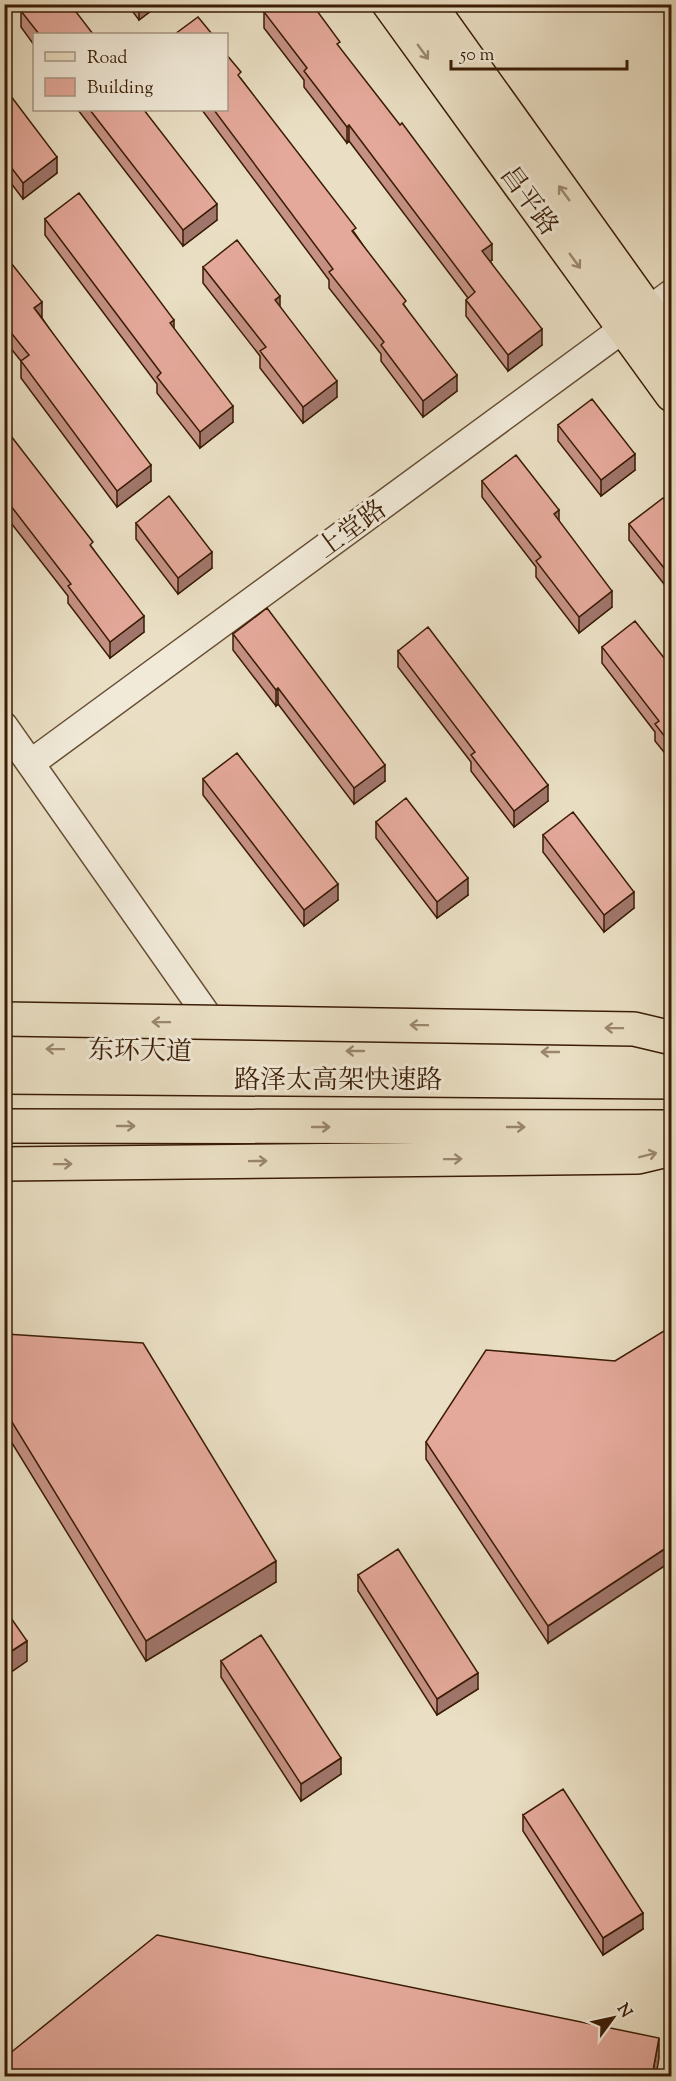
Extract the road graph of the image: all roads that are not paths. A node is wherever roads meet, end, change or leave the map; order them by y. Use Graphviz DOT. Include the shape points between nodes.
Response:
graph roads {
  1 [pos="389,4"];
  2 [pos="429,4"];
  3 [pos="647,310"];
  4 [pos="672,344"];
  5 [pos="672,395"];
  6 [pos="4,726"];
  7 [pos="31,763"];
  8 [pos="4,1019"];
  9 [pos="672,1038"];
  10 [pos="4,1048"];
  11 [pos="232,1051"];
  12 [pos="672,1052"];
  13 [pos="4,1077"];
  14 [pos="672,1082"];
  15 [pos="4,1098"];
  16 [pos="672,1100"];
  17 [pos="4,1126"];
  18 [pos="672,1127"];
  19 [pos="672,1149"];
  20 [pos="4,1164"];
  1 -- 3 [label="main road, 昌平路, one-way"];
  3 -- 2 [label="main road, 昌平路, one-way"];
  3 -- 4 [label="main road, 昌平路"];
  3 -- 5 [label="main road, 昌平路"];
  3 -- 7 [label="street, 上堂路"];
  6 -- 7 [label="street"];
  7 -- 11 [label="street"];
  9 -- 8 [label="main road, one-way, bridge" via="634,1029"];
  11 -- 10 [label="main road, 东环大道, one-way"];
  12 -- 11 [label="main road, 东环大道, one-way"];
  13 -- 14 [label="main road, 路泽太高架快速路"];
  15 -- 16 [label="main road, 路泽太高架快速路"];
  17 -- 18 [label="main road, one-way"];
  20 -- 19 [label="main road, one-way" via="638,1157"];
}
